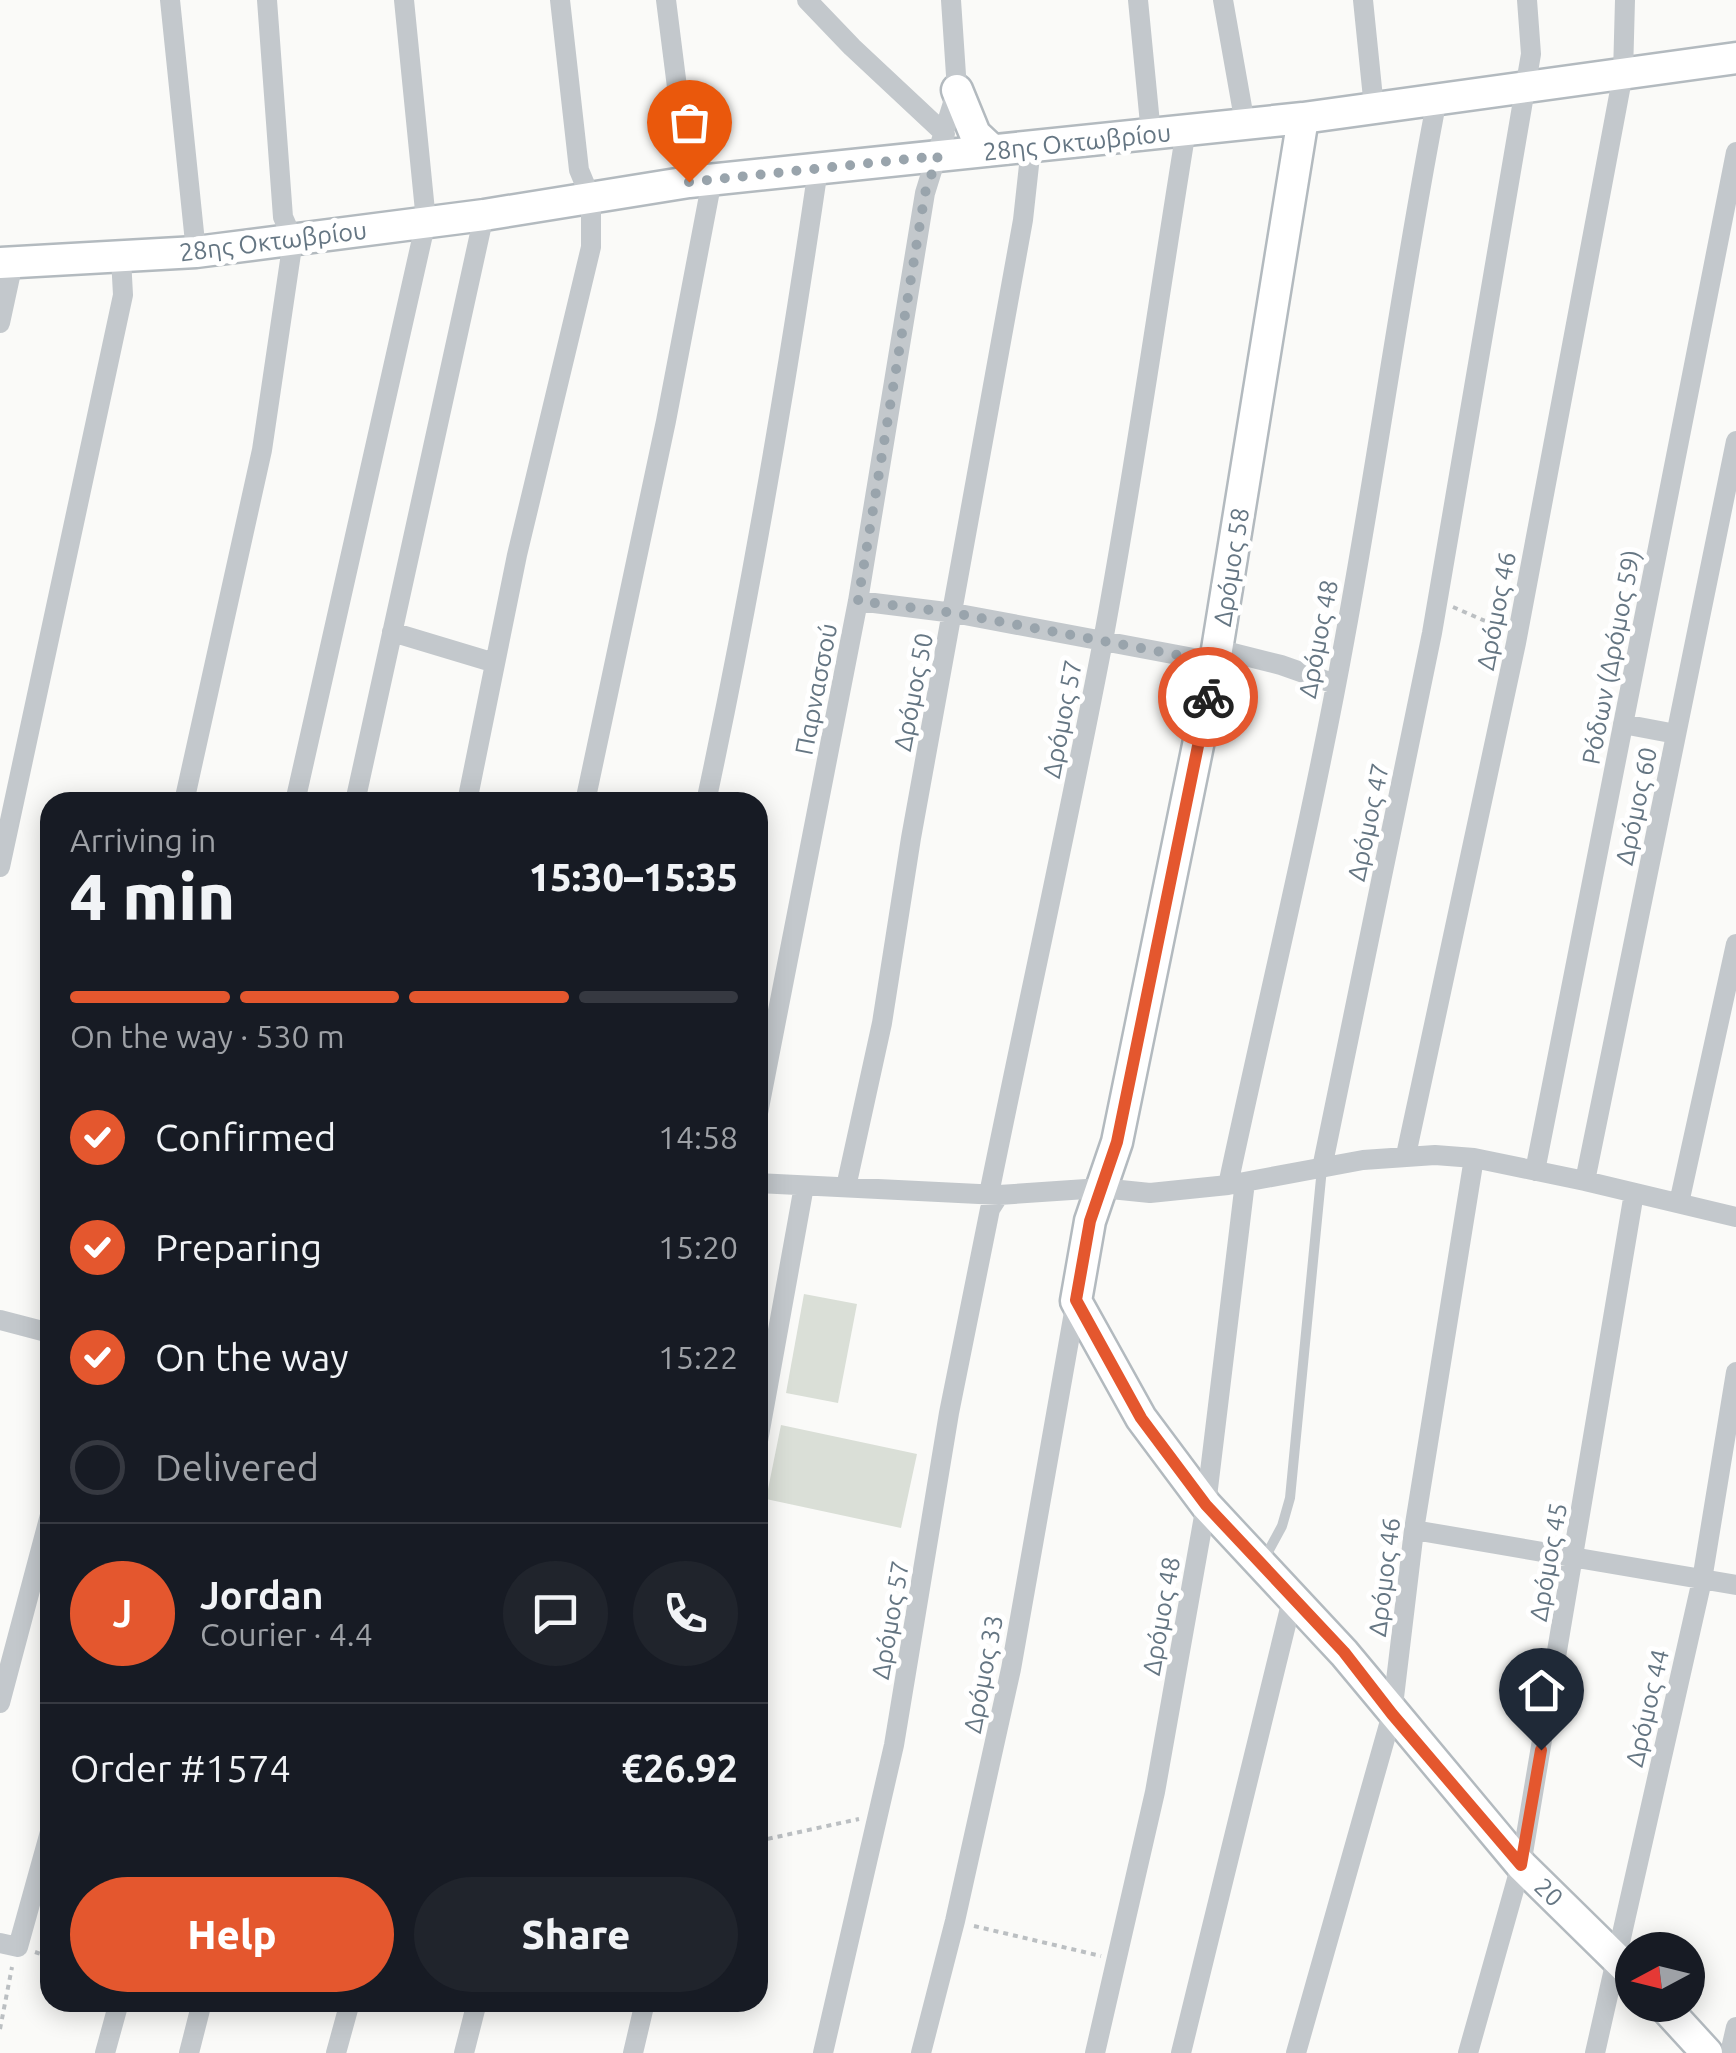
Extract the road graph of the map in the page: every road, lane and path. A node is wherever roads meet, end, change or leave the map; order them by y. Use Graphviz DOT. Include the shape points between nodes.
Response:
graph roads {
  1 [pos="170,0"];
  2 [pos="267,0"];
  3 [pos="404,0"];
  4 [pos="560,0"];
  5 [pos="666,0"];
  6 [pos="807,0"];
  7 [pos="951,0"];
  8 [pos="1138,0"];
  9 [pos="1223,0"];
  10 [pos="1362,0"];
  11 [pos="1527,0"];
  12 [pos="1626,0"];
  13 [pos="1736,58"];
  14 [pos="1624,74"];
  15 [pos="1524,87"];
  16 [pos="956,90"];
  17 [pos="1437,99"];
  18 [pos="1374,108"];
  19 [pos="1302,118"];
  20 [pos="1246,124"];
  21 [pos="1186,130"];
  22 [pos="1150,134"];
  23 [pos="942,145"];
  24 [pos="1031,146"];
  25 [pos="992,150"];
  26 [pos="1736,152"];
  27 [pos="818,169"];
  28 [pos="701,181"];
  29 [pos="590,199"];
  30 [pos="484,214"];
  31 [pos="426,221"];
  32 [pos="294,240"];
  33 [pos="196,252"];
  34 [pos="121,258"];
  35 [pos="6,263"];
  36 [pos="0,323"];
  37 [pos="1736,440"];
  38 [pos="858,601"];
  39 [pos="1437,602"];
  40 [pos="954,613"];
  41 [pos="392,632"];
  42 [pos="1516,637"];
  43 [pos="1103,640"];
  44 [pos="1216,656"];
  45 [pos="495,663"];
  46 [pos="1335,684"];
  47 [pos="1623,724"];
  48 [pos="1676,734"];
  49 [pos="186,792"];
  50 [pos="298,792"];
  51 [pos="357,792"];
  52 [pos="469,792"];
  53 [pos="588,792"];
  54 [pos="708,792"];
  55 [pos="0,867"];
  56 [pos="1736,944"];
  57 [pos="768,1062"];
  58 [pos="1406,1155"];
  59 [pos="1474,1158"];
  60 [pos="1322,1168"];
  61 [pos="1536,1171"];
  62 [pos="1585,1181"];
  63 [pos="1237,1183"];
  64 [pos="768,1184"];
  65 [pos="804,1186"];
  66 [pos="846,1186"];
  67 [pos="1101,1188"];
  68 [pos="1634,1193"];
  69 [pos="994,1195"];
  70 [pos="1679,1203"];
  71 [pos="1736,1217"];
  72 [pos="1076,1300"];
  73 [pos="0,1320"];
  74 [pos="40,1330"];
  75 [pos="1736,1372"];
  76 [pos="768,1386"];
  77 [pos="1206,1505"];
  78 [pos="1414,1530"];
  79 [pos="40,1553"];
  80 [pos="1574,1559"];
  81 [pos="1261,1564"];
  82 [pos="1702,1580"];
  83 [pos="1736,1585"];
  84 [pos="1292,1596"];
  85 [pos="0,1703"];
  86 [pos="1392,1714"];
  87 [pos="878,1815"];
  88 [pos="768,1839"];
  89 [pos="40,1860"];
  90 [pos="1521,1865"];
  91 [pos="955,1921"];
  92 [pos="1632,1932"];
  93 [pos="9,1945"];
  94 [pos="40,1953"];
  95 [pos="1615,1956"];
  96 [pos="1118,1960"];
  97 [pos="1615,1995"];
  98 [pos="115,2012"];
  99 [pos="199,2012"];
  100 [pos="347,2012"];
  101 [pos="474,2012"];
  102 [pos="643,2012"];
  103 [pos="1679,2022"];
  104 [pos="1736,2026"];
  105 [pos="0,2029"];
  106 [pos="105,2053"];
  107 [pos="189,2053"];
  108 [pos="336,2053"];
  109 [pos="464,2053"];
  110 [pos="633,2053"];
  111 [pos="823,2053"];
  112 [pos="921,2053"];
  113 [pos="1096,2053"];
  114 [pos="1180,2053"];
  115 [pos="1296,2053"];
  116 [pos="1468,2053"];
  117 [pos="1595,2053"];
  118 [pos="1707,2053"];
  119 [pos="1730,2053"];
  1 -- 33 [label="street"];
  2 -- 32 [label="street" via="282,217"];
  3 -- 31 [label="street"];
  4 -- 29 [label="street" via="579,170"];
  5 -- 28 [label="street"];
  6 -- 23 [label="street"];
  7 -- 16 [label="street, Παρνασσού"];
  8 -- 22 [label="street"];
  9 -- 20 [label="street"];
  10 -- 18 [label="street"];
  11 -- 15 [label="street, Δρόμος 47" via="1531,54"];
  12 -- 14 [label="street, Δρόμος 46"];
  13 -- 14 [label="street, 28ης Οκτωβρίου"];
  14 -- 15 [label="street, 28ης Οκτωβρίου"];
  14 -- 42 [label="street, Δρόμος 46"];
  15 -- 17 [label="street, 28ης Οκτωβρίου"];
  15 -- 39 [label="street, Δρόμος 47"];
  16 -- 23 [label="street, Παρνασσού"];
  16 -- 25 [label="street" via="975,134"];
  17 -- 18 [label="street, 28ης Οκτωβρίου"];
  17 -- 46 [label="street, Δρόμος 48"];
  18 -- 19 [label="street, 28ης Οκτωβρίου"];
  19 -- 20 [label="street, 28ης Οκτωβρίου"];
  19 -- 44 [label="street, Δρόμος 58"];
  20 -- 21 [label="street, 28ης Οκτωβρίου"];
  21 -- 22 [label="street, 28ης Οκτωβρίου"];
  21 -- 43 [label="street, Δρόμος 57"];
  22 -- 24 [label="street, 28ης Οκτωβρίου"];
  23 -- 25 [label="street, 28ης Οκτωβρίου"];
  23 -- 27 [label="street, 28ης Οκτωβρίου"];
  23 -- 38 [label="street, Παρνασσού" via="925,193"];
  24 -- 25 [label="street, 28ης Οκτωβρίου"];
  24 -- 40 [label="street, Δρόμος 50"];
  26 -- 47 [label="street, Ρόδων (Δρόμος 59)"];
  27 -- 28 [label="street, 28ης Οκτωβρίου"];
  27 -- 54 [label="street"];
  28 -- 29 [label="street, 28ης Οκτωβρίου"];
  28 -- 53 [label="street" via="666,421"];
  29 -- 30 [label="street, 28ης Οκτωβρίου"];
  29 -- 45 [label="street" via="591,247"];
  30 -- 31 [label="street, 28ης Οκτωβρίου"];
  30 -- 41 [label="street"];
  31 -- 32 [label="street, 28ης Οκτωβρίου"];
  31 -- 50 [label="street"];
  32 -- 33 [label="street, 28ης Οκτωβρίου"];
  32 -- 49 [label="street" via="262,450"];
  33 -- 34 [label="street, 28ης Οκτωβρίου"];
  34 -- 35 [label="street, 28ης Οκτωβρίου"];
  34 -- 55 [label="street" via="123,294"];
  35 -- 36 [label="street"];
  37 -- 48 [label="street, Δρόμος 60"];
  38 -- 40 [label="street"];
  38 -- 57 [label="street, Παρνασσού"];
  39 -- 42 [label="path"];
  39 -- 60 [label="street, Δρόμος 47"];
  40 -- 43 [label="street"];
  40 -- 66 [label="street, Δρόμος 50" via="882,1022"];
  41 -- 45 [label="street"];
  41 -- 51 [label="street"];
  42 -- 58 [label="street, Δρόμος 46"];
  43 -- 44 [label="street"];
  43 -- 69 [label="street, Δρόμος 57"];
  44 -- 46 [label="street" via="1282,665"];
  44 -- 67 [label="street, Δρόμος 58" via="1117,1142"];
  45 -- 52 [label="street"];
  46 -- 63 [label="street, Δρόμος 48"];
  47 -- 48 [label="street"];
  47 -- 61 [label="street, Ρόδων (Δρόμος 59)"];
  48 -- 62 [label="street, Δρόμος 60"];
  56 -- 70 [label="street"];
  58 -- 59 [label="street"];
  58 -- 60 [label="street"];
  59 -- 61 [label="street"];
  59 -- 78 [label="street, Δρόμος 46"];
  60 -- 63 [label="street"];
  60 -- 81 [label="lane, Δρόμος 47" via="1290,1498"];
  61 -- 62 [label="street"];
  62 -- 68 [label="street"];
  63 -- 67 [label="street" via="1150,1193"];
  63 -- 77 [label="street, Δρόμος 48"];
  64 -- 65 [label="street"];
  65 -- 66 [label="street"];
  65 -- 76 [label="street"];
  66 -- 69 [label="street"];
  67 -- 69 [label="street"];
  67 -- 72 [label="street, Δρόμος 58"];
  68 -- 70 [label="street"];
  68 -- 80 [label="street, Δρόμος 45"];
  69 -- 87 [label="street, Δρόμος 57"];
  70 -- 71 [label="street"];
  72 -- 77 [label="street" via="1141,1418"];
  72 -- 91 [label="street, Δρόμος 33" via="1011,1669"];
  73 -- 74 [label="street"];
  75 -- 82 [label="street, Δρόμος 44"];
  77 -- 81 [label="street, 20"];
  77 -- 96 [label="street, Δρόμος 48" via="1156,1792"];
  78 -- 80 [label="street"];
  78 -- 86 [label="street, Δρόμος 46"];
  79 -- 85 [label="street"];
  80 -- 82 [label="street"];
  80 -- 90 [label="street, Δρόμος 45"];
  81 -- 84 [label="street, 20"];
  82 -- 83 [label="street"];
  82 -- 92 [label="street, Δρόμος 44"];
  84 -- 86 [label="street, 20"];
  84 -- 114 [label="street"];
  86 -- 90 [label="street, 20"];
  86 -- 115 [label="street, Δρόμος 46"];
  87 -- 88 [label="path"];
  87 -- 111 [label="street, Δρόμος 57"];
  89 -- 93 [label="street"];
  90 -- 95 [label="street, 20"];
  90 -- 116 [label="street, Δρόμος 45"];
  91 -- 96 [label="path"];
  91 -- 112 [label="street, Δρόμος 33"];
  93 -- 94 [label="path"];
  93 -- 105 [label="path"];
  96 -- 113 [label="street, Δρόμος 48"];
  97 -- 117 [label="street, Δρόμος 44"];
  98 -- 106 [label="street"];
  99 -- 107 [label="street"];
  100 -- 108 [label="street"];
  101 -- 109 [label="street"];
  102 -- 110 [label="street"];
  103 -- 118 [label="street"];
  104 -- 119 [label="street"];
}
